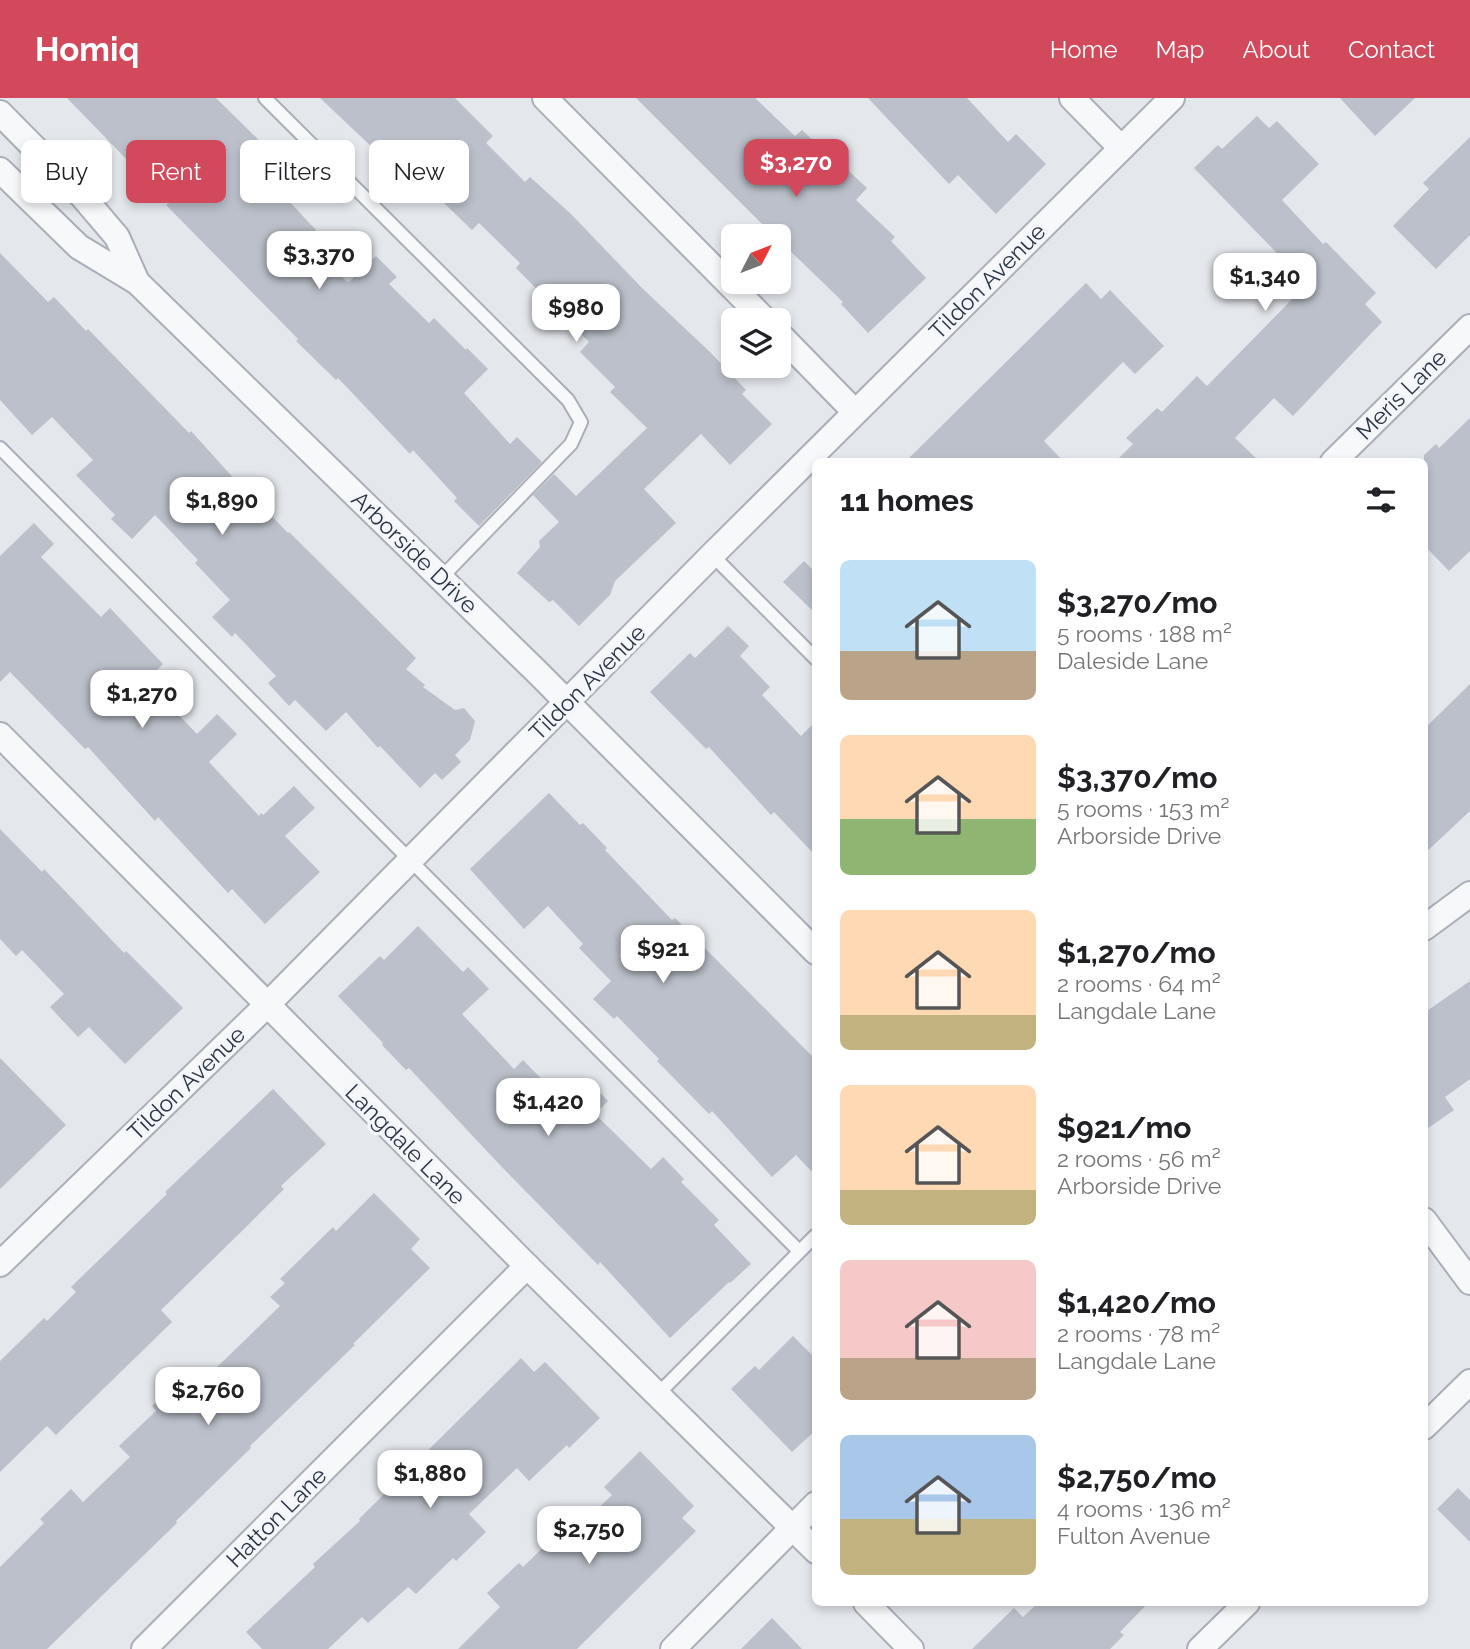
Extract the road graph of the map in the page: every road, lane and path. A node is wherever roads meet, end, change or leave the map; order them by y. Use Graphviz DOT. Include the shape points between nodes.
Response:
graph roads {
  1 [pos="265,98"];
  2 [pos="545,98"];
  3 [pos="1072,98"];
  4 [pos="1172,98"];
  5 [pos="0,113"];
  6 [pos="1121,149"];
  7 [pos="0,170"];
  8 [pos="137,282"];
  9 [pos="753,308"];
  10 [pos="1470,327"];
  11 [pos="791,346"];
  12 [pos="855,412"];
  13 [pos="0,448"];
  14 [pos="1337,458"];
  15 [pos="712,555"];
  16 [pos="442,578"];
  17 [pos="812,655"];
  18 [pos="567,702"];
  19 [pos="0,735"];
  20 [pos="410,860"];
  21 [pos="1470,894"];
  22 [pos="1428,925"];
  23 [pos="812,948"];
  24 [pos="268,1004"];
  25 [pos="1428,1225"];
  26 [pos="812,1239"];
  27 [pos="799,1251"];
  28 [pos="0,1264"];
  29 [pos="527,1266"];
  30 [pos="1470,1282"];
  31 [pos="1470,1382"];
  32 [pos="657,1395"];
  33 [pos="1428,1423"];
  34 [pos="812,1508"];
  35 [pos="792,1527"];
  36 [pos="812,1547"];
  37 [pos="869,1606"];
  38 [pos="1244,1606"];
  39 [pos="144,1649"];
  40 [pos="673,1649"];
  41 [pos="911,1649"];
  42 [pos="1200,1649"];
  1 -- 16 [label="lane" via="568,400 582,422 571,444"];
  2 -- 9 [label="street"];
  3 -- 6 [label="street"];
  4 -- 6 [label="street, Tildon Avenue"];
  5 -- 8 [label="street" via="117,237"];
  6 -- 12 [label="street, Tildon Avenue"];
  7 -- 8 [label="street, Arborside Drive" via="79,247"];
  8 -- 16 [label="street, Arborside Drive"];
  10 -- 14 [label="street, Meris Lane"];
  11 -- 12 [label="street"];
  12 -- 15 [label="street, Tildon Avenue"];
  13 -- 20 [label="lane"];
  15 -- 17 [label="lane"];
  15 -- 18 [label="street, Tildon Avenue"];
  16 -- 18 [label="street, Arborside Drive"];
  18 -- 20 [label="street, Tildon Avenue"];
  18 -- 23 [label="street, Arborside Drive"];
  19 -- 24 [label="street, Langdale Lane"];
  20 -- 24 [label="street, Tildon Avenue"];
  20 -- 27 [label="lane"];
  21 -- 22 [label="street"];
  24 -- 28 [label="street, Tildon Avenue"];
  24 -- 29 [label="street, Langdale Lane"];
  25 -- 30 [label="street"];
  26 -- 27 [label="lane"];
  27 -- 32 [label="lane"];
  29 -- 32 [label="street, Langdale Lane"];
  29 -- 39 [label="street, Hatton Lane"];
  31 -- 33 [label="street"];
  32 -- 35 [label="street, Langdale Lane"];
  34 -- 35 [label="street"];
  35 -- 36 [label="street, Langdale Lane"];
  35 -- 40 [label="street"];
  37 -- 41 [label="street"];
  38 -- 42 [label="street"];
}
